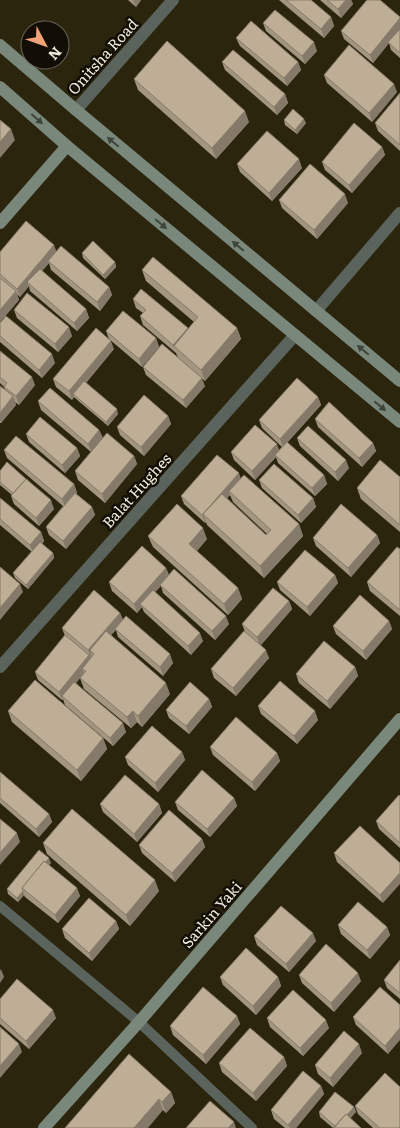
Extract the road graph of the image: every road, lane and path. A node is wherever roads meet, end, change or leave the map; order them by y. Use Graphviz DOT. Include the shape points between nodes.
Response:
graph roads {
  1 [pos="173,0"];
  2 [pos="0,45"];
  3 [pos="0,87"];
  4 [pos="76,110"];
  5 [pos="68,146"];
  6 [pos="400,213"];
  7 [pos="0,223"];
  8 [pos="316,311"];
  9 [pos="295,335"];
  10 [pos="400,381"];
  11 [pos="400,422"];
  12 [pos="0,667"];
  13 [pos="400,720"];
  14 [pos="0,906"];
  15 [pos="139,1022"];
  16 [pos="44,1128"];
  17 [pos="252,1128"];
  1 -- 4 [label="street, Onitsha Road"];
  2 -- 4 [label="main road"];
  3 -- 5 [label="main road, one-way"];
  8 -- 4 [label="main road, one-way"];
  5 -- 7 [label="main road"];
  5 -- 9 [label="main road, one-way"];
  6 -- 8 [label="street"];
  10 -- 8 [label="main road, one-way"];
  9 -- 11 [label="main road, one-way"];
  9 -- 12 [label="street, Balat Hughes"];
  13 -- 15 [label="main road, Sarkin Yaki"];
  14 -- 15 [label="lane"];
  15 -- 16 [label="main road, Sarkin Yaki"];
  15 -- 17 [label="lane"];
}
